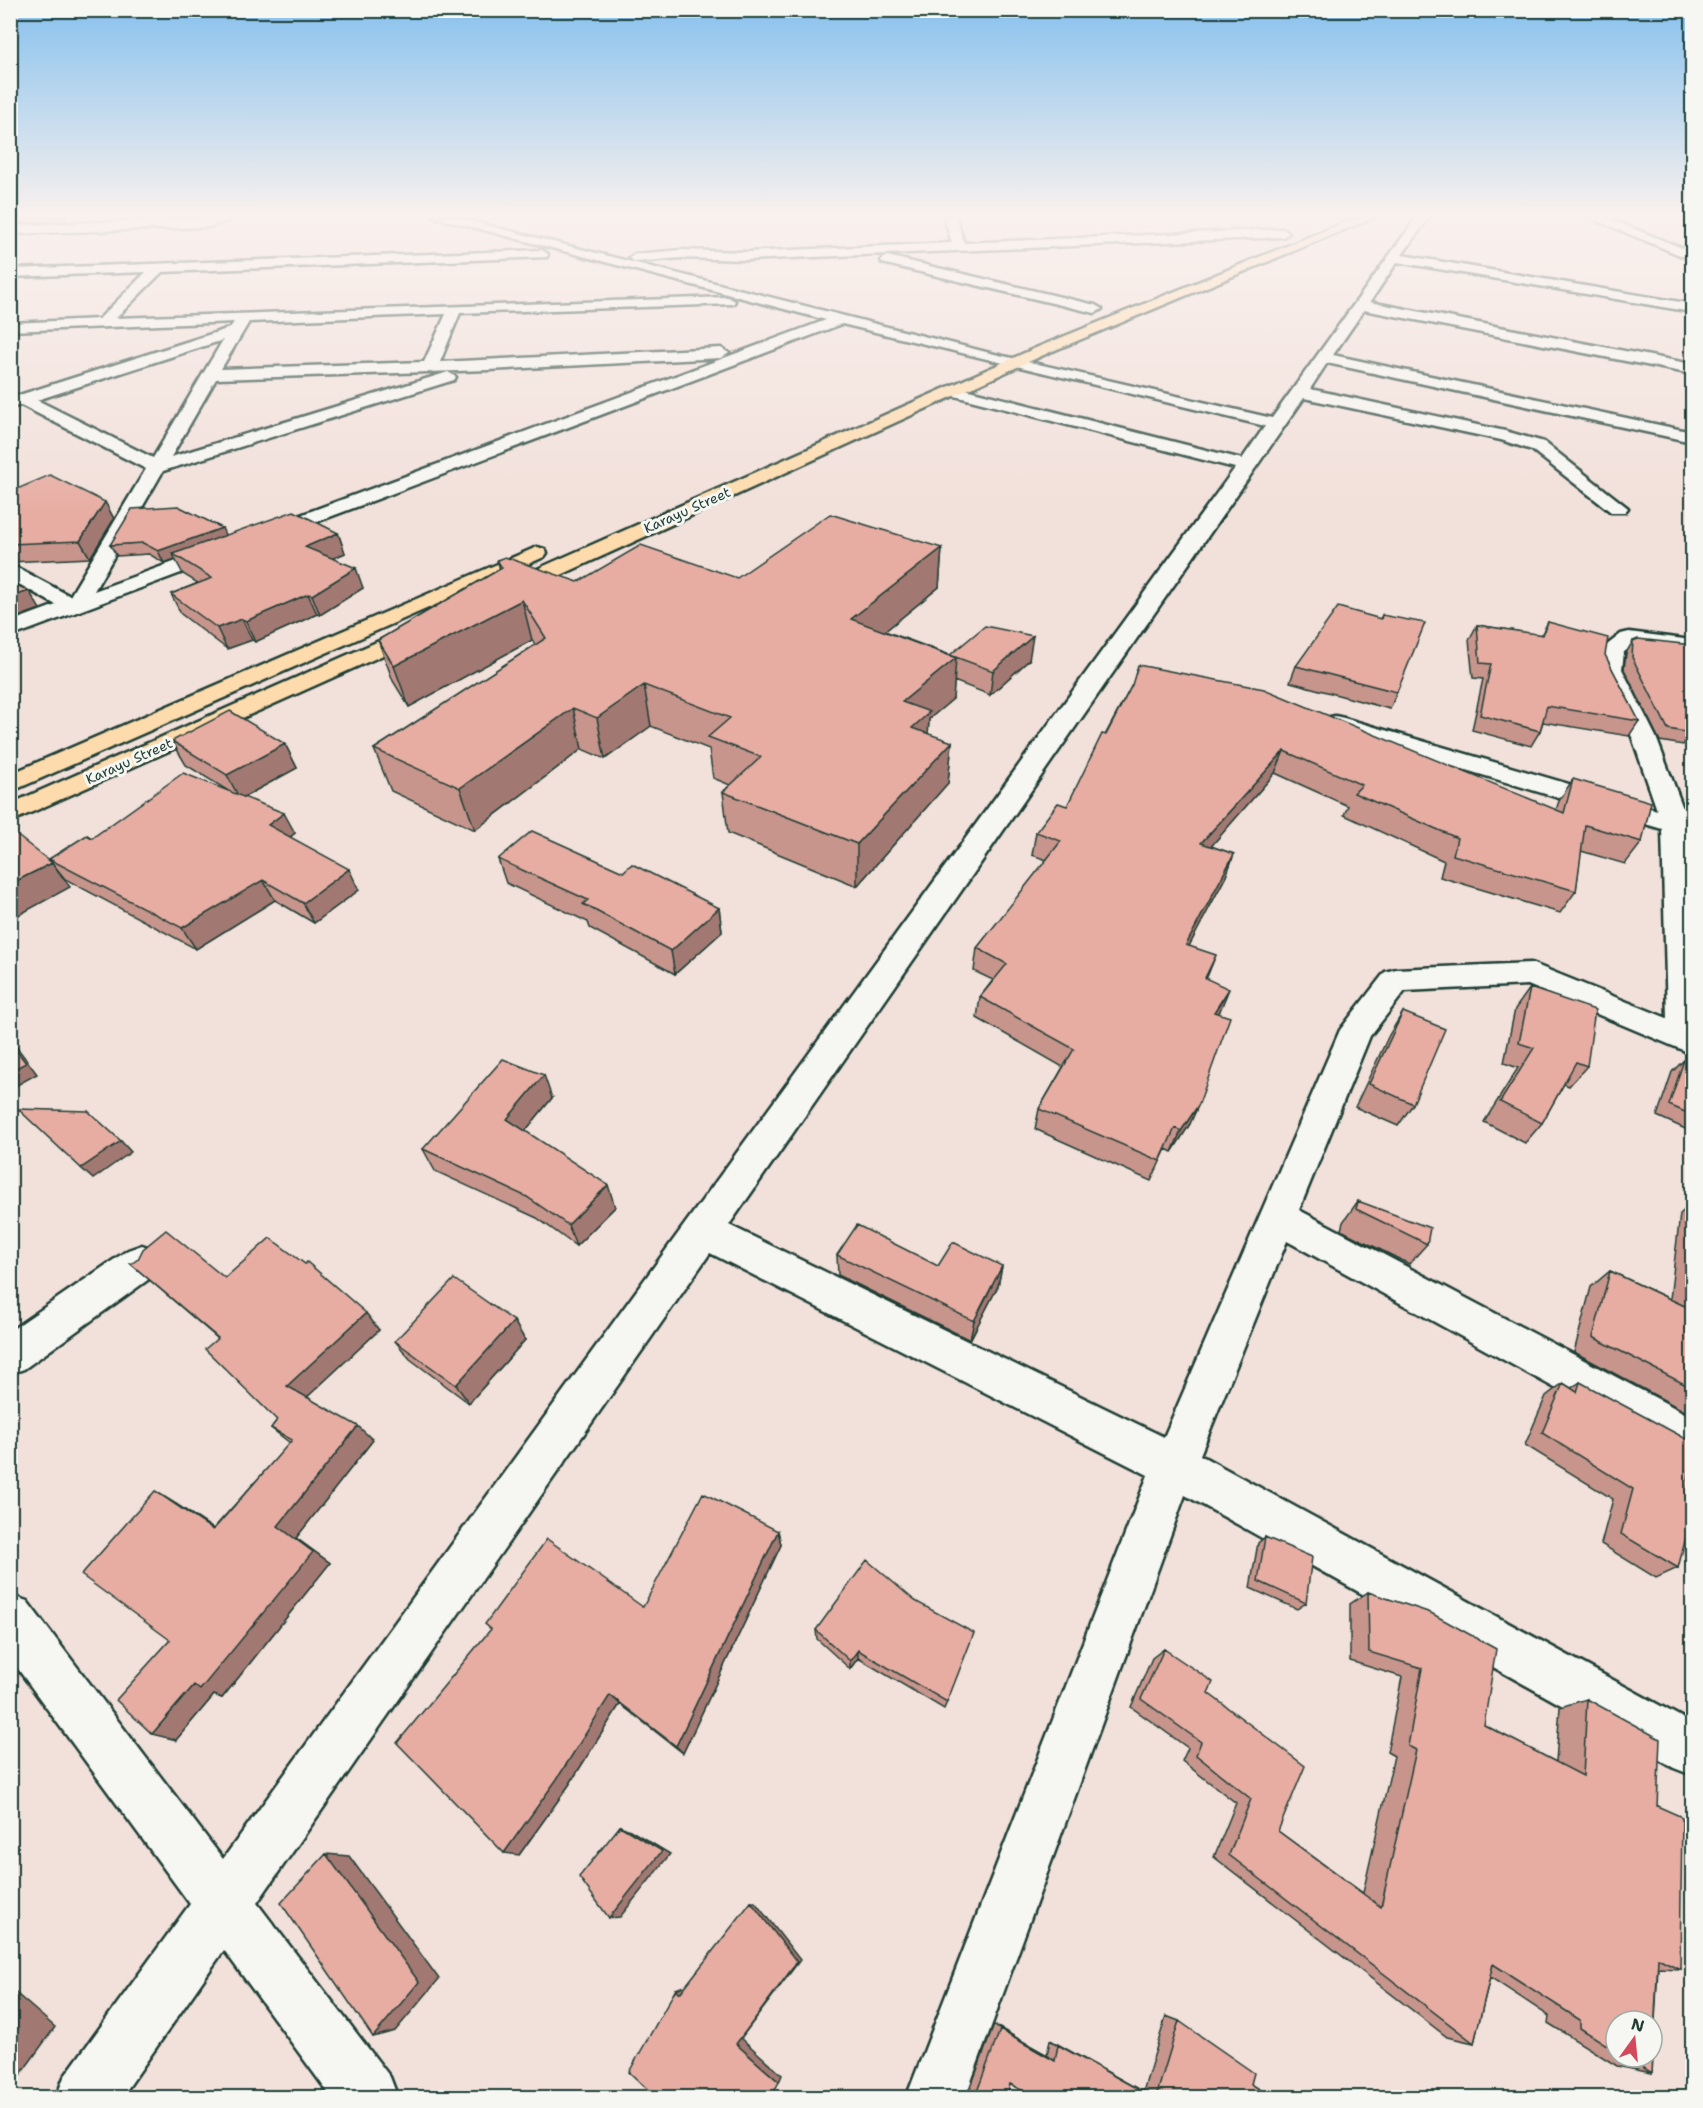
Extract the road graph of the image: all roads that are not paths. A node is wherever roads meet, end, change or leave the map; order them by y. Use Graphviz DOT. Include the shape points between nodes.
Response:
graph roads {
  1 [pos="111,315"];
  2 [pos="308,315"];
  3 [pos="452,315"];
  4 [pos="827,315"];
  5 [pos="1080,315"];
  6 [pos="1125,315"];
  7 [pos="1354,315"];
  8 [pos="1415,315"];
  9 [pos="841,319"];
  10 [pos="103,323"];
  11 [pos="240,324"];
  12 [pos="32,326"];
  13 [pos="10,327"];
  14 [pos="10,333"];
  15 [pos="753,351"];
  16 [pos="986,356"];
  17 [pos="1324,358"];
  18 [pos="1015,363"];
  19 [pos="488,365"];
  20 [pos="430,367"];
  21 [pos="1692,369"];
  22 [pos="211,374"];
  23 [pos="953,391"];
  24 [pos="1300,392"];
  25 [pos="17,402"];
  26 [pos="832,423"];
  27 [pos="1277,424"];
  28 [pos="1692,437"];
  29 [pos="1247,466"];
  30 [pos="156,467"];
  31 [pos="1618,508"];
  32 [pos="558,544"];
  33 [pos="10,570"];
  34 [pos="487,600"];
  35 [pos="74,607"];
  36 [pos="444,619"];
  37 [pos="10,630"];
  38 [pos="1692,647"];
  39 [pos="1315,717"];
  40 [pos="10,784"];
  41 [pos="10,814"];
  42 [pos="1684,827"];
  43 [pos="1688,1040"];
  44 [pos="1278,1217"];
  45 [pos="704,1232"];
  46 [pos="142,1262"];
  47 [pos="10,1355"];
  48 [pos="1692,1440"];
  49 [pos="1174,1465"];
  50 [pos="10,1618"];
  51 [pos="1692,1750"];
  52 [pos="223,1902"];
  53 [pos="85,2097"];
  54 [pos="369,2097"];
  55 [pos="935,2097"];
  1 -- 10 [label="street"];
  2 -- 11 [label="street"];
  3 -- 20 [label="street"];
  4 -- 9 [label="street"];
  5 -- 16 [label="main road"];
  6 -- 18 [label="main road, Karayu Street"];
  7 -- 17 [label="street"];
  8 -- 21 [label="street"];
  9 -- 15 [label="street"];
  9 -- 16 [label="street"];
  10 -- 11 [label="street"];
  10 -- 12 [label="street"];
  11 -- 22 [label="street"];
  11 -- 25 [label="street"];
  12 -- 13 [label="street"];
  12 -- 14 [label="street"];
  15 -- 19 [label="street"];
  15 -- 35 [label="street"];
  16 -- 18 [label="street"];
  16 -- 26 [label="main road"];
  17 -- 24 [label="street"];
  17 -- 28 [label="street"];
  18 -- 23 [label="main road, Karayu Street"];
  18 -- 27 [label="street"];
  19 -- 20 [label="street"];
  19 -- 30 [label="street"];
  20 -- 22 [label="street"];
  22 -- 30 [label="street"];
  23 -- 29 [label="street"];
  23 -- 34 [label="main road, Karayu Street"];
  24 -- 27 [label="street"];
  24 -- 31 [label="street" via="1538,446"];
  25 -- 30 [label="street"];
  27 -- 29 [label="street"];
  29 -- 45 [label="street" via="1123,660"];
  30 -- 35 [label="street"];
  32 -- 40 [label="main road, Karayu Street"];
  33 -- 35 [label="street"];
  35 -- 37 [label="street"];
  36 -- 41 [label="main road, Karayu Street"];
  38 -- 42 [label="street" via="1629,639 1613,649 1610,669"];
  39 -- 42 [label="street"];
  42 -- 43 [label="street"];
  43 -- 44 [label="street" via="1531,974 1396,980 1356,1030"];
  44 -- 48 [label="street"];
  44 -- 49 [label="street"];
  45 -- 49 [label="street"];
  45 -- 52 [label="street"];
  46 -- 47 [label="street"];
  49 -- 51 [label="street"];
  49 -- 55 [label="street"];
  50 -- 52 [label="street"];
  52 -- 53 [label="street"];
  52 -- 54 [label="street"];
}
